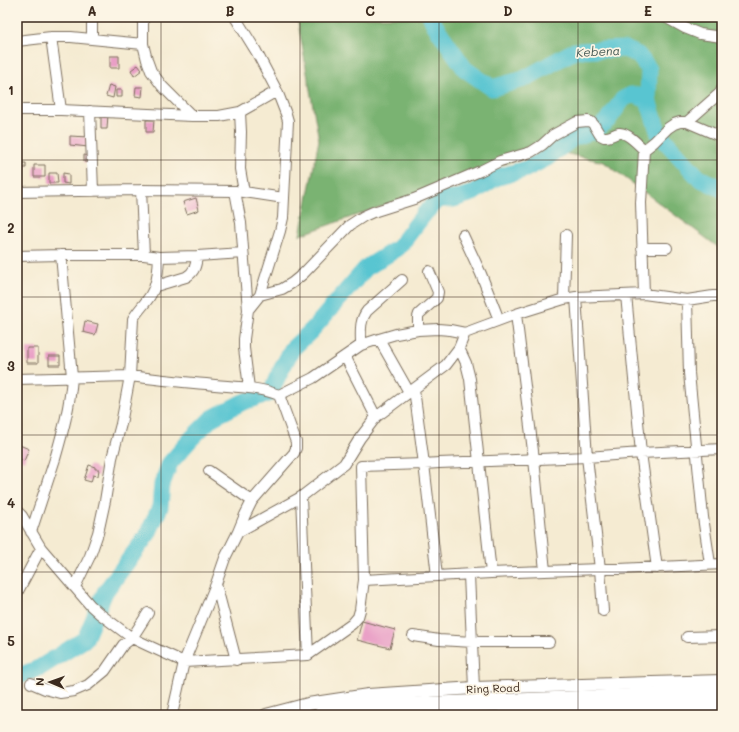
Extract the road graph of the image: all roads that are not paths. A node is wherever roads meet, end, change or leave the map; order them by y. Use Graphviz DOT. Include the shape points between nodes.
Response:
graph roads {
  1 [pos="92,17"];
  2 [pos="143,17"];
  3 [pos="235,17"];
  4 [pos="665,17"];
  5 [pos="51,37"];
  6 [pos="722,37"];
  7 [pos="92,39"];
  8 [pos="17,40"];
  9 [pos="143,44"];
  10 [pos="722,89"];
  11 [pos="277,91"];
  12 [pos="17,110"];
  13 [pos="61,110"];
  14 [pos="90,111"];
  15 [pos="240,112"];
  16 [pos="192,116"];
  17 [pos="687,122"];
  18 [pos="722,137"];
  19 [pos="644,150"];
  20 [pos="141,190"];
  21 [pos="93,191"];
  22 [pos="239,191"];
  23 [pos="17,192"];
  24 [pos="284,198"];
  25 [pos="464,235"];
  26 [pos="566,235"];
  27 [pos="642,248"];
  28 [pos="667,248"];
  29 [pos="243,253"];
  30 [pos="61,255"];
  31 [pos="144,255"];
  32 [pos="17,256"];
  33 [pos="159,256"];
  34 [pos="197,256"];
  35 [pos="429,271"];
  36 [pos="402,280"];
  37 [pos="156,286"];
  38 [pos="644,294"];
  39 [pos="626,295"];
  40 [pos="260,296"];
  41 [pos="722,296"];
  42 [pos="576,297"];
  43 [pos="564,300"];
  44 [pos="686,300"];
  45 [pos="248,310"];
  46 [pos="516,314"];
  47 [pos="498,320"];
  48 [pos="418,330"];
  49 [pos="465,333"];
  50 [pos="379,339"];
  51 [pos="361,345"];
  52 [pos="459,348"];
  53 [pos="345,356"];
  54 [pos="130,376"];
  55 [pos="72,377"];
  56 [pos="17,379"];
  57 [pos="250,388"];
  58 [pos="412,391"];
  59 [pos="272,393"];
  60 [pos="376,417"];
  61 [pos="722,449"];
  62 [pos="697,450"];
  63 [pos="642,452"];
  64 [pos="587,457"];
  65 [pos="534,459"];
  66 [pos="478,461"];
  67 [pos="344,464"];
  68 [pos="424,464"];
  69 [pos="361,466"];
  70 [pos="209,471"];
  71 [pos="301,497"];
  72 [pos="252,501"];
  73 [pos="19,516"];
  74 [pos="31,532"];
  75 [pos="238,532"];
  76 [pos="41,548"];
  77 [pos="710,564"];
  78 [pos="722,564"];
  79 [pos="657,568"];
  80 [pos="600,569"];
  81 [pos="545,571"];
  82 [pos="491,573"];
  83 [pos="469,574"];
  84 [pos="436,576"];
  85 [pos="364,580"];
  86 [pos="216,584"];
  87 [pos="74,587"];
  88 [pos="17,593"];
  89 [pos="602,611"];
  90 [pos="148,613"];
  91 [pos="413,636"];
  92 [pos="722,636"];
  93 [pos="687,637"];
  94 [pos="132,638"];
  95 [pos="472,642"];
  96 [pos="549,642"];
  97 [pos="308,656"];
  98 [pos="236,660"];
  99 [pos="184,662"];
  100 [pos="722,681"];
  101 [pos="31,683"];
  102 [pos="474,688"];
  103 [pos="722,694"];
  104 [pos="722,707"];
  105 [pos="172,715"];
  106 [pos="266,715"];
  107 [pos="322,715"];
  108 [pos="507,715"];
  1 -- 7 [label="street"];
  2 -- 9 [label="street"];
  3 -- 11 [label="street"];
  4 -- 6 [label="street" via="700,34"];
  5 -- 7 [label="street"];
  5 -- 8 [label="street"];
  5 -- 13 [label="street"];
  7 -- 9 [label="street"];
  9 -- 16 [label="street" via="156,79"];
  10 -- 17 [label="street"];
  11 -- 15 [label="street"];
  11 -- 24 [label="street" via="288,121"];
  12 -- 13 [label="street"];
  13 -- 14 [label="street"];
  14 -- 16 [label="street"];
  14 -- 21 [label="street"];
  15 -- 16 [label="street" via="219,116"];
  15 -- 22 [label="street"];
  17 -- 18 [label="street"];
  17 -- 19 [label="street" via="674,124"];
  19 -- 27 [label="street"];
  19 -- 40 [label="street" via="624,133 606,138 600,135 591,122 577,122 553,135 531,152 500,161 414,199 364,216 350,225 292,283"];
  20 -- 21 [label="street"];
  20 -- 22 [label="street"];
  20 -- 31 [label="street"];
  21 -- 23 [label="street"];
  22 -- 24 [label="street"];
  22 -- 29 [label="street"];
  24 -- 40 [label="street" via="280,231"];
  25 -- 47 [label="street"];
  26 -- 43 [label="street"];
  27 -- 28 [label="street"];
  27 -- 38 [label="street"];
  29 -- 34 [label="street"];
  29 -- 45 [label="street"];
  30 -- 31 [label="street"];
  30 -- 32 [label="street"];
  30 -- 55 [label="street"];
  31 -- 33 [label="street"];
  33 -- 34 [label="street"];
  33 -- 37 [label="street"];
  34 -- 37 [label="street" via="196,266 191,275"];
  35 -- 48 [label="street" via="438,295 419,314"];
  36 -- 51 [label="street" via="363,315"];
  37 -- 54 [label="street" via="133,319"];
  38 -- 39 [label="street"];
  38 -- 44 [label="street"];
  39 -- 42 [label="street"];
  39 -- 63 [label="street"];
  40 -- 45 [label="street"];
  41 -- 44 [label="street"];
  42 -- 43 [label="street"];
  42 -- 64 [label="street"];
  43 -- 46 [label="street"];
  44 -- 62 [label="street" via="689,373"];
  45 -- 57 [label="street" via="244,348"];
  46 -- 47 [label="street"];
  46 -- 65 [label="street"];
  47 -- 49 [label="street"];
  48 -- 49 [label="street" via="438,329"];
  48 -- 50 [label="street"];
  49 -- 52 [label="street"];
  50 -- 51 [label="street"];
  50 -- 58 [label="street"];
  51 -- 53 [label="street"];
  52 -- 58 [label="street" via="446,365"];
  52 -- 66 [label="street" via="470,379"];
  53 -- 59 [label="street" via="314,378"];
  53 -- 60 [label="street"];
  54 -- 55 [label="street"];
  54 -- 57 [label="street"];
  54 -- 87 [label="street" via="98,533 90,556"];
  55 -- 56 [label="street"];
  55 -- 74 [label="street" via="68,412"];
  57 -- 59 [label="street"];
  58 -- 60 [label="street"];
  58 -- 68 [label="street"];
  59 -- 72 [label="street" via="296,442 296,448"];
  60 -- 67 [label="street"];
  61 -- 62 [label="street"];
  62 -- 63 [label="street"];
  62 -- 77 [label="street"];
  63 -- 64 [label="street"];
  63 -- 79 [label="street"];
  64 -- 65 [label="street"];
  64 -- 80 [label="street"];
  65 -- 66 [label="street"];
  65 -- 81 [label="street"];
  66 -- 68 [label="street"];
  66 -- 82 [label="street"];
  67 -- 69 [label="street"];
  67 -- 71 [label="street"];
  68 -- 69 [label="street"];
  68 -- 84 [label="street"];
  69 -- 85 [label="street"];
  70 -- 72 [label="street"];
  71 -- 75 [label="street"];
  71 -- 97 [label="street"];
  72 -- 75 [label="street"];
  73 -- 74 [label="street"];
  74 -- 76 [label="street"];
  75 -- 86 [label="street"];
  76 -- 87 [label="street"];
  76 -- 88 [label="street"];
  77 -- 78 [label="street"];
  77 -- 79 [label="street"];
  79 -- 80 [label="street"];
  80 -- 81 [label="street"];
  80 -- 89 [label="street"];
  81 -- 82 [label="street"];
  82 -- 83 [label="street"];
  83 -- 84 [label="street"];
  83 -- 95 [label="street"];
  84 -- 85 [label="street"];
  85 -- 97 [label="street" via="358,617"];
  86 -- 98 [label="street"];
  86 -- 99 [label="street"];
  87 -- 94 [label="street" via="100,614"];
  90 -- 94 [label="street"];
  91 -- 95 [label="street"];
  92 -- 93 [label="street"];
  94 -- 99 [label="street"];
  94 -- 101 [label="street" via="123,645 105,671 88,685 60,693"];
  95 -- 96 [label="street"];
  95 -- 102 [label="street"];
  97 -- 98 [label="street"];
  98 -- 99 [label="street"];
  99 -- 105 [label="street"];
  100 -- 102 [label="street, Ring Road"];
  102 -- 106 [label="street, Ring Road" via="360,696 308,704"];
  103 -- 107 [label="highway, Ring Road" via="385,707"];
  104 -- 108 [label="highway"];
}
